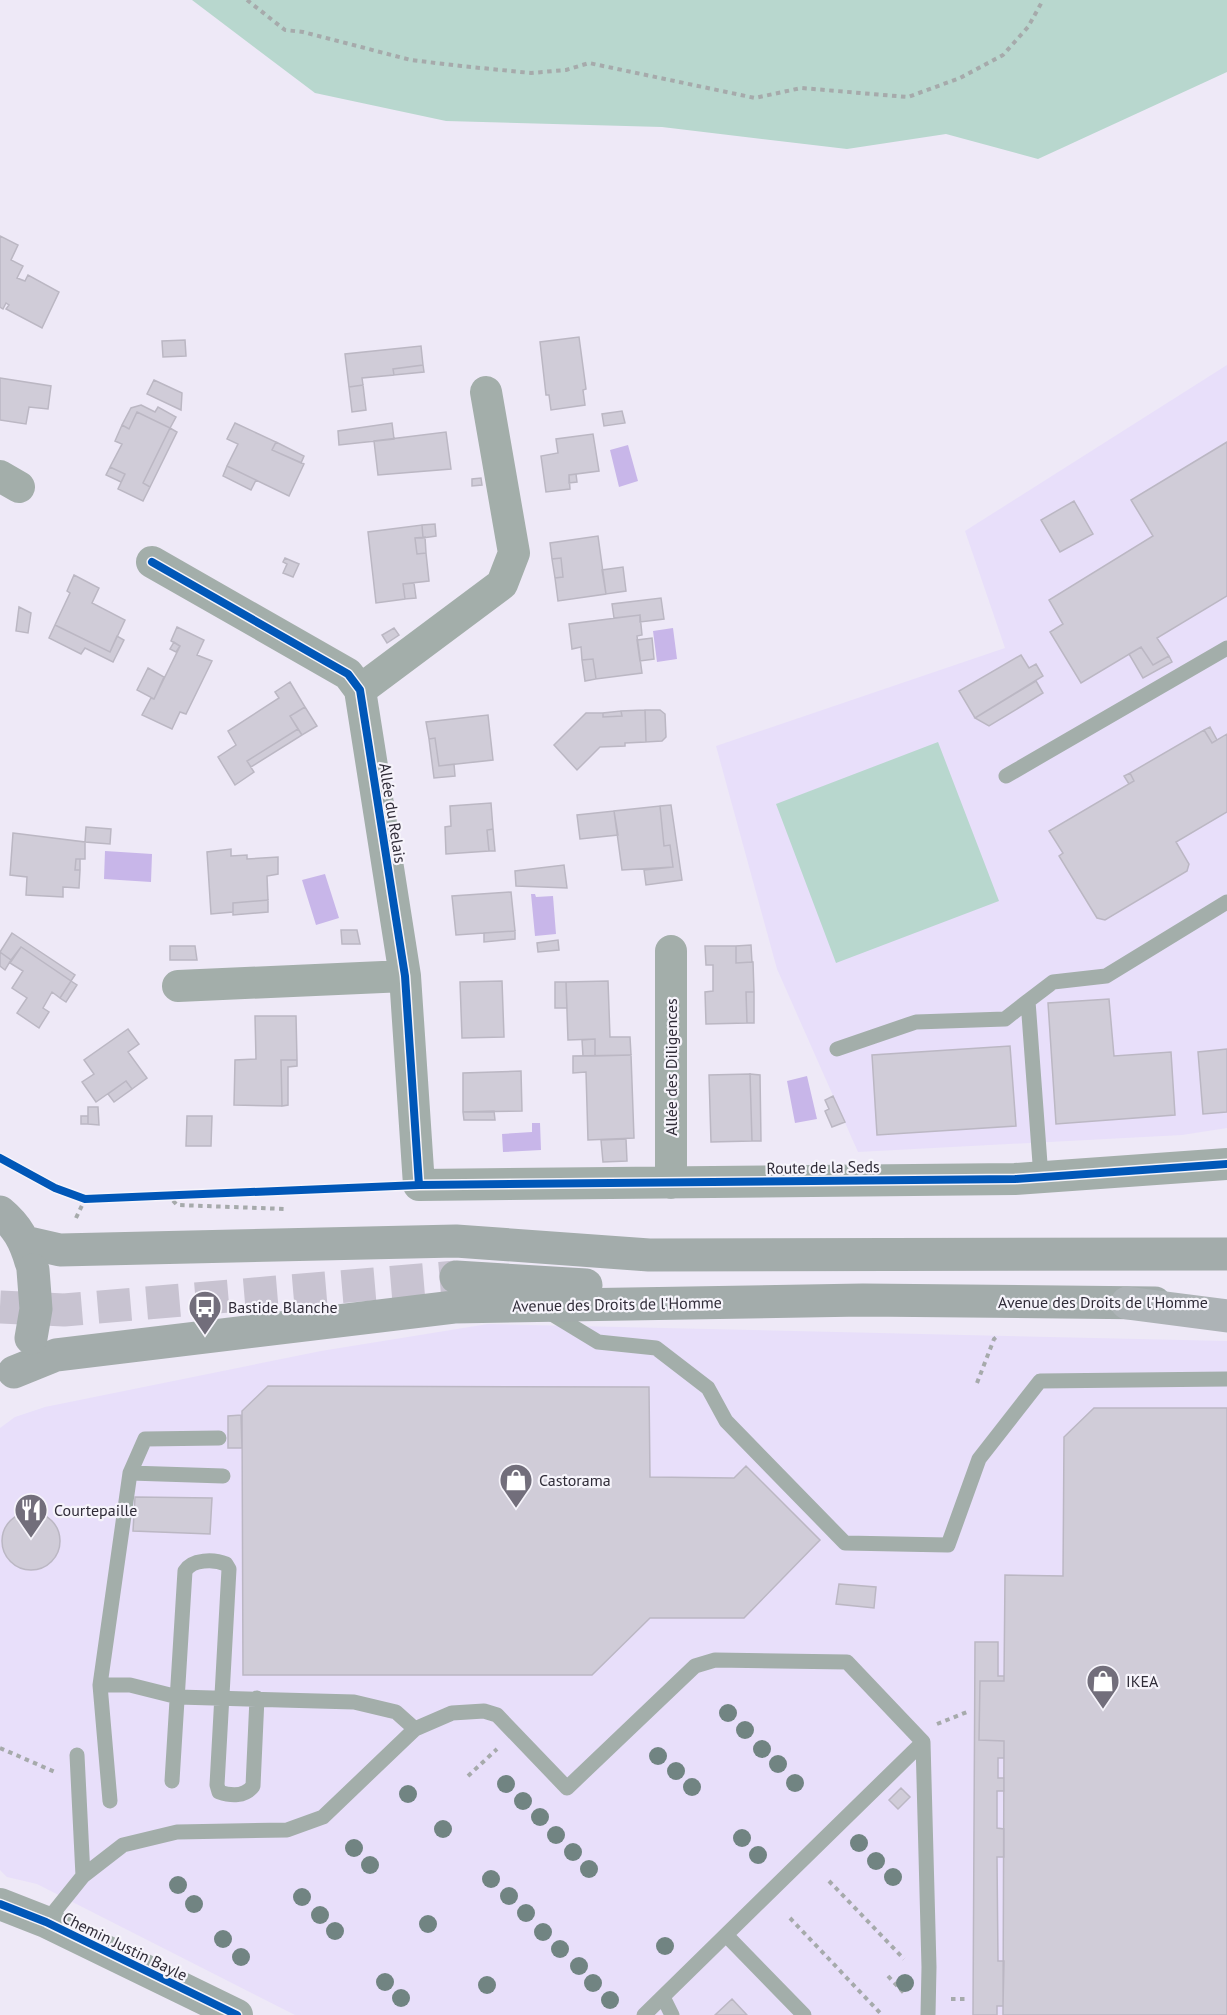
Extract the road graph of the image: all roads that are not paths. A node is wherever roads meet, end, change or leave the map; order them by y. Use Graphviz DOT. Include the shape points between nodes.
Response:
graph roads {
  1 [pos="486,392"];
  2 [pos="152,562"];
  3 [pos="1227,648"];
  4 [pos="360,690"];
  5 [pos="1006,776"];
  6 [pos="1227,902"];
  7 [pos="671,951"];
  8 [pos="405,976"];
  9 [pos="178,986"];
  10 [pos="1028,1001"];
  11 [pos="837,1049"];
  12 [pos="1227,1164"];
  13 [pos="1041,1177"];
  14 [pos="671,1183"];
  15 [pos="420,1185"];
  16 [pos="0,1212"];
  17 [pos="1226,1253"];
  18 [pos="862,1255"];
  19 [pos="29,1256"];
  20 [pos="863,1300"];
  21 [pos="1227,1302"];
  22 [pos="1127,1303"];
  23 [pos="537,1305"];
  24 [pos="1227,1316"];
  25 [pos="1227,1379"];
  26 [pos="7,1380"];
  27 [pos="219,1438"];
  28 [pos="130,1473"];
  29 [pos="224,1476"];
  30 [pos="100,1685"];
  31 [pos="178,1697"];
  32 [pos="221,1698"];
  33 [pos="257,1698"];
  34 [pos="415,1729"];
  35 [pos="922,1742"];
  36 [pos="77,1755"];
  37 [pos="172,1781"];
  38 [pos="110,1801"];
  39 [pos="82,1876"];
  40 [pos="0,1904"];
  41 [pos="46,1922"];
  42 [pos="726,1935"];
  43 [pos="663,1996"];
  44 [pos="237,2015"];
  45 [pos="644,2015"];
  46 [pos="672,2015"];
  47 [pos="804,2015"];
  48 [pos="928,2015"];
  1 -- 4 [label="street" via="514,553 502,584"];
  2 -- 4 [label="street" via="348,674"];
  3 -- 5 [label="lane"];
  4 -- 8 [label="street, Allée du Relais"];
  6 -- 10 [label="lane" via="1106,976 1053,982"];
  7 -- 14 [label="street, Allée des Diligences"];
  8 -- 9 [label="street"];
  8 -- 15 [label="street, Allée du Relais"];
  10 -- 11 [label="lane" via="1005,1019 916,1022"];
  10 -- 13 [label="lane"];
  12 -- 13 [label="street, Route de la Seds"];
  13 -- 14 [label="street, Route de la Seds"];
  14 -- 15 [label="street, Route de la Seds"];
  16 -- 19 [label="main road" via="13,1223"];
  17 -- 18 [label="main road"];
  18 -- 19 [label="main road" via="649,1255 456,1241 60,1250"];
  18 -- 20 [label="main road" via="456,1277"];
  19 -- 26 [label="main road, bridge" via="36,1309 31,1338"];
  20 -- 22 [label="main road, Avenue des Droits de l'Homme"];
  20 -- 23 [label="main road, Avenue des Droits de l'Homme"];
  21 -- 22 [label="main road, Avenue des Droits de l'Homme"];
  22 -- 24 [label="highway"];
  23 -- 25 [label="lane" via="598,1342 656,1348 700,1381 726,1421 845,1543 948,1545 979,1459 1040,1381"];
  23 -- 26 [label="main road, Avenue des Droits de l'Homme" via="454,1307 56,1354"];
  27 -- 28 [label="lane" via="145,1439"];
  28 -- 29 [label="lane"];
  28 -- 30 [label="lane"];
  30 -- 31 [label="lane" via="130,1685"];
  30 -- 38 [label="lane"];
  31 -- 32 [label="lane"];
  31 -- 32 [label="lane" via="185,1571 194,1562 221,1562 229,1569"];
  31 -- 37 [label="lane"];
  32 -- 33 [label="lane"];
  32 -- 33 [label="lane" via="217,1785 219,1792 242,1795 253,1786"];
  33 -- 34 [label="lane" via="354,1702 396,1712"];
  34 -- 35 [label="lane" via="452,1713 484,1711 497,1715 567,1788 696,1665 715,1660 847,1662"];
  34 -- 39 [label="lane" via="323,1816 287,1830 177,1832 123,1845"];
  35 -- 42 [label="lane"];
  35 -- 48 [label="lane"];
  36 -- 39 [label="lane"];
  39 -- 41 [label="lane"];
  40 -- 41 [label="street, Chemin Justin Bayle"];
  41 -- 44 [label="street, Chemin Justin Bayle"];
  42 -- 43 [label="lane"];
  42 -- 47 [label="lane"];
  43 -- 45 [label="lane"];
  43 -- 46 [label="lane"];
}
